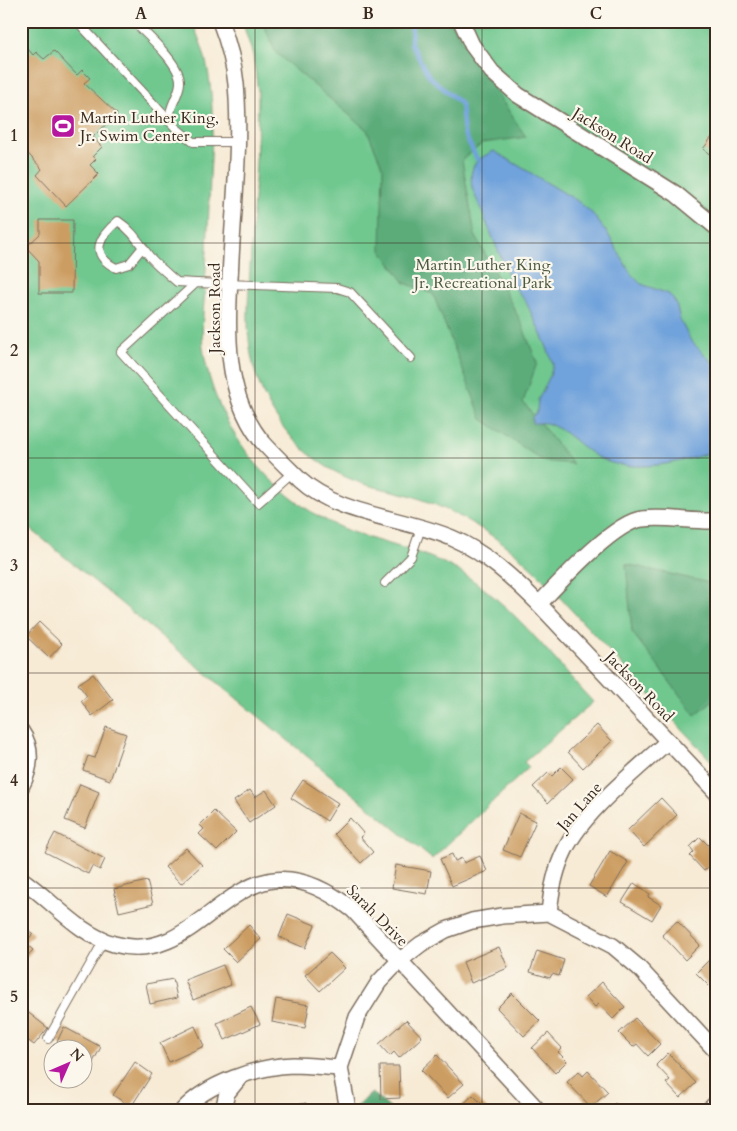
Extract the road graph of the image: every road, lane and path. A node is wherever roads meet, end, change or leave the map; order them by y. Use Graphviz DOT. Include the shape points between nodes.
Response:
graph roads {
  1 [pos="78,21"];
  2 [pos="133,21"];
  3 [pos="220,21"];
  4 [pos="461,21"];
  5 [pos="169,121"];
  6 [pos="236,142"];
  7 [pos="716,227"];
  8 [pos="143,246"];
  9 [pos="196,282"];
  10 [pos="230,283"];
  11 [pos="411,358"];
  12 [pos="293,472"];
  13 [pos="716,521"];
  14 [pos="421,528"];
  15 [pos="384,583"];
  16 [pos="539,604"];
  17 [pos="21,731"];
  18 [pos="668,742"];
  19 [pos="21,787"];
  20 [pos="716,792"];
  21 [pos="21,879"];
  22 [pos="549,913"];
  23 [pos="104,940"];
  24 [pos="399,960"];
  25 [pos="49,1038"];
  26 [pos="716,1051"];
  27 [pos="340,1068"];
  28 [pos="240,1077"];
  29 [pos="716,1103"];
  30 [pos="347,1104"];
  31 [pos="183,1110"];
  32 [pos="223,1110"];
  33 [pos="538,1110"];
  34 [pos="708,1110"];
  1 -- 5 [label="lane"];
  2 -- 5 [label="lane" via="178,69 180,84 169,110"];
  3 -- 6 [label="street, Jackson Road" via="236,82"];
  4 -- 7 [label="street, Jackson Road" via="472,45 492,72 518,94 676,194"];
  5 -- 6 [label="lane" via="193,142"];
  6 -- 10 [label="street, Jackson Road"];
  8 -- 8 [label="lane" via="129,264 116,268 105,263 99,251 100,238 118,221"];
  8 -- 9 [label="lane" via="177,282"];
  9 -- 10 [label="lane"];
  9 -- 12 [label="lane" via="121,352 258,503"];
  10 -- 11 [label="lane" via="337,288 350,292"];
  10 -- 12 [label="street, Jackson Road" via="228,331 232,373 243,407 260,438"];
  12 -- 14 [label="street, Jackson Road" via="302,482 338,503"];
  13 -- 16 [label="street" via="663,518 640,519 625,524"];
  14 -- 15 [label="lane" via="411,557"];
  14 -- 16 [label="street, Jackson Road" via="471,547"];
  16 -- 18 [label="street, Jackson Road"];
  17 -- 19 [label="street" via="30,760"];
  18 -- 20 [label="street, Jackson Road"];
  18 -- 22 [label="street, Jan Lane" via="583,823 565,850 552,885"];
  21 -- 23 [label="street, Sarah Drive" via="92,935"];
  22 -- 24 [label="street" via="472,921 446,930"];
  22 -- 26 [label="street" via="613,946 638,967"];
  23 -- 24 [label="street, Sarah Drive" via="135,947 158,946 176,938 236,893 255,884 293,880 315,885 335,896 353,910"];
  23 -- 25 [label="lane"];
  24 -- 27 [label="street" via="379,982 357,1017"];
  24 -- 33 [label="street, Sarah Drive"];
  27 -- 28 [label="street" via="292,1065 263,1068"];
  27 -- 30 [label="street"];
  28 -- 31 [label="street" via="193,1099"];
  28 -- 32 [label="street" via="227,1094"];
  29 -- 34 [label="street"];
}
